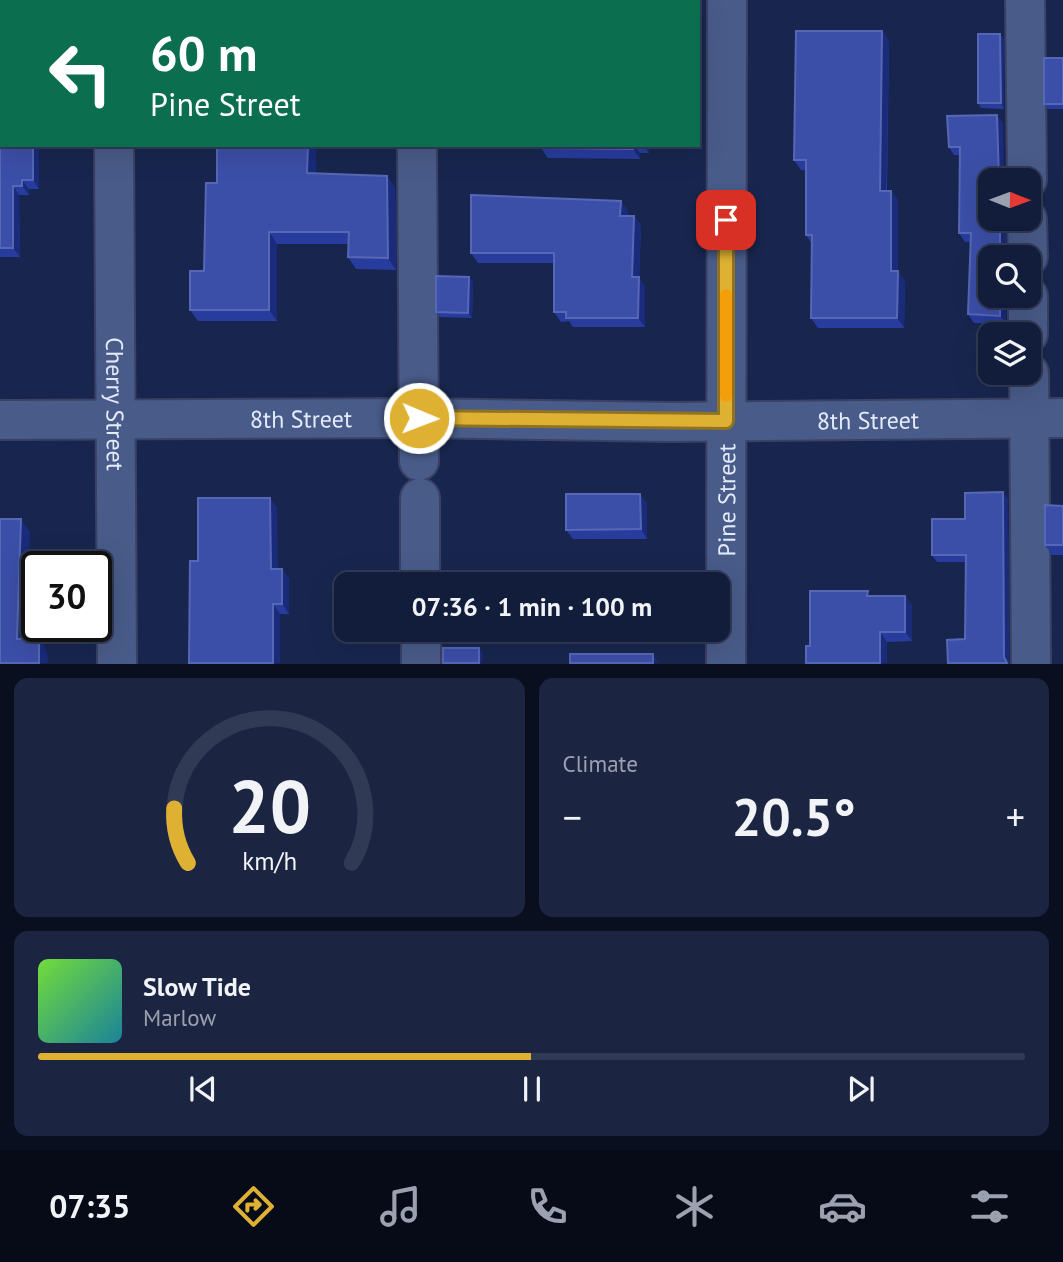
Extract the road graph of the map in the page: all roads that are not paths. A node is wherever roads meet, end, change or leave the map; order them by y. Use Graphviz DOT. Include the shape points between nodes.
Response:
graph roads {
  1 [pos="727,0"];
  2 [pos="1025,0"];
  3 [pos="114,147"];
  4 [pos="417,147"];
  5 [pos="1027,168"];
  6 [pos="1033,385"];
  7 [pos="419,418"];
  8 [pos="116,419"];
  9 [pos="1046,419"];
  10 [pos="0,420"];
  11 [pos="726,421"];
  12 [pos="420,572"];
  13 [pos="421,642"];
  14 [pos="117,663"];
  15 [pos="421,663"];
  16 [pos="726,663"];
  17 [pos="1031,663"];
  1 -- 11 [label="street, Pine Street"];
  2 -- 5 [label="street"];
  3 -- 8 [label="street, Cherry Street"];
  4 -- 7 [label="street"];
  6 -- 9 [label="street"];
  7 -- 8 [label="street, 8th Street"];
  7 -- 11 [label="street, 8th Street"];
  7 -- 12 [label="street"];
  8 -- 10 [label="street, 8th Street"];
  8 -- 14 [label="street, Cherry Street"];
  9 -- 11 [label="street, 8th Street"];
  9 -- 17 [label="street"];
  11 -- 16 [label="street, Pine Street"];
  13 -- 15 [label="street"];
}
